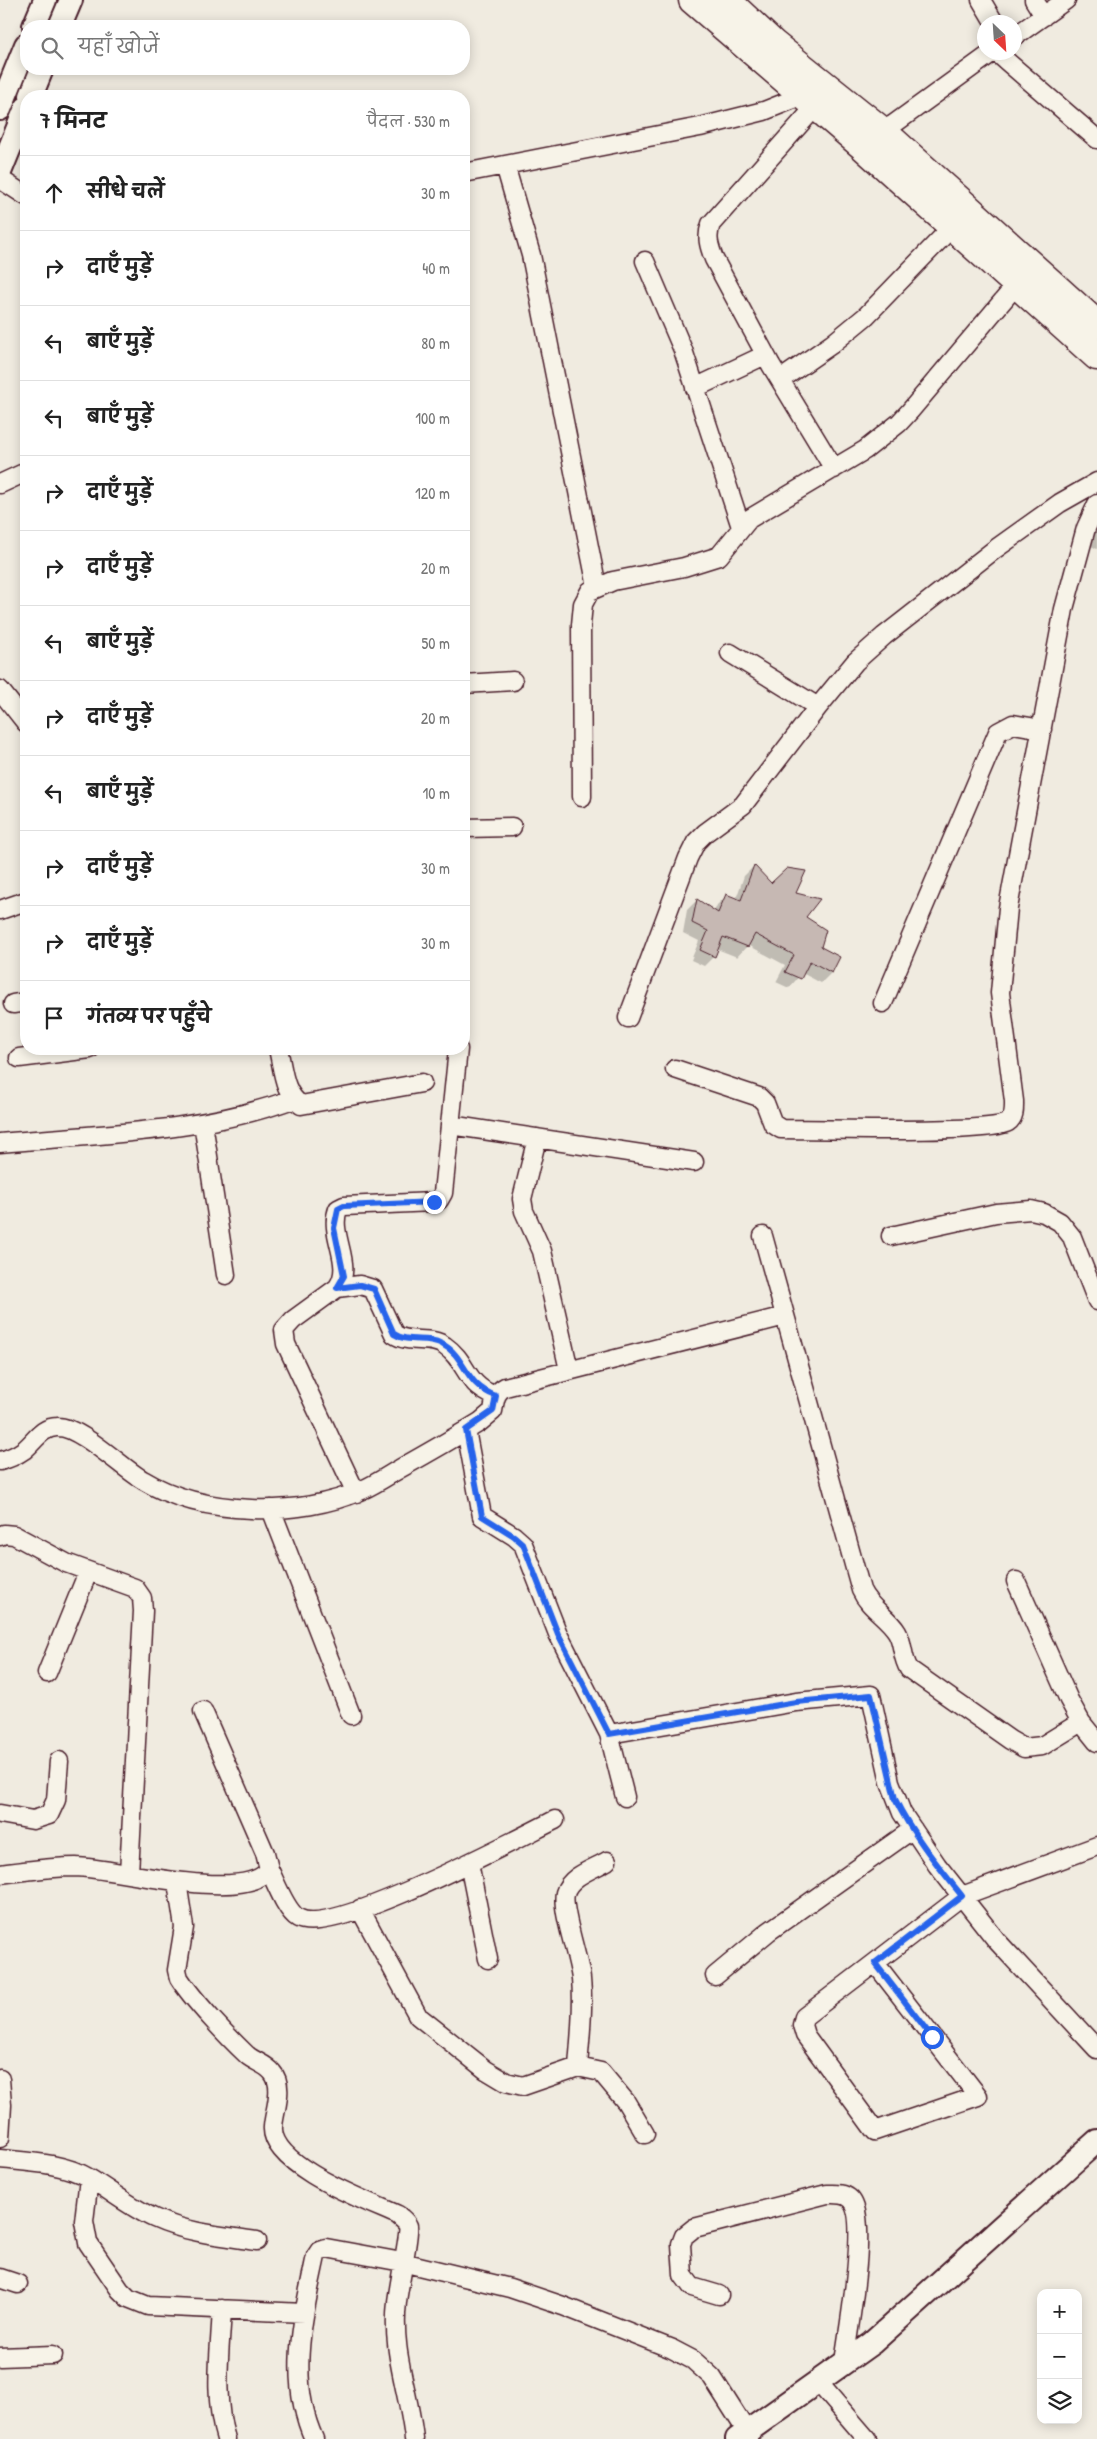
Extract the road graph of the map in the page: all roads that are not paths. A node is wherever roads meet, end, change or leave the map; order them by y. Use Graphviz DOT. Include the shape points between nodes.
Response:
graph roads {
  1 [pos="45,0"];
  2 [pos="71,0"];
  3 [pos="693,0"];
  4 [pos="726,0"];
  5 [pos="981,0"];
  6 [pos="1034,0"];
  7 [pos="1066,0"];
  8 [pos="990,15"];
  9 [pos="1044,16"];
  10 [pos="37,20"];
  11 [pos="63,20"];
  12 [pos="1022,31"];
  13 [pos="20,60"];
  14 [pos="984,60"];
  15 [pos="1004,60"];
  16 [pos="40,75"];
  17 [pos="33,90"];
  18 [pos="810,100"];
  19 [pos="0,109"];
  20 [pos="20,123"];
  21 [pos="873,139"];
  22 [pos="1097,139"];
  23 [pos="505,165"];
  24 [pos="0,172"];
  25 [pos="470,172"];
  26 [pos="0,179"];
  27 [pos="20,192"];
  28 [pos="953,226"];
  29 [pos="645,260"];
  30 [pos="1017,284"];
  31 [pos="1097,325"];
  32 [pos="765,354"];
  33 [pos="1097,356"];
  34 [pos="780,380"];
  35 [pos="695,388"];
  36 [pos="834,470"];
  37 [pos="20,475"];
  38 [pos="1097,482"];
  39 [pos="0,484"];
  40 [pos="1097,504"];
  41 [pos="741,527"];
  42 [pos="597,587"];
  43 [pos="730,653"];
  44 [pos="512,681"];
  45 [pos="470,684"];
  46 [pos="0,690"];
  47 [pos="818,707"];
  48 [pos="20,715"];
  49 [pos="1042,729"];
  50 [pos="582,797"];
  51 [pos="512,827"];
  52 [pos="470,828"];
  53 [pos="20,903"];
  54 [pos="0,910"];
  55 [pos="883,1003"];
  56 [pos="628,1018"];
  57 [pos="43,1055"];
  58 [pos="279,1055"];
  59 [pos="457,1055"];
  60 [pos="19,1058"];
  61 [pos="675,1069"];
  62 [pos="422,1083"];
  63 [pos="293,1100"];
  64 [pos="203,1123"];
  65 [pos="450,1125"];
  66 [pos="537,1138"];
  67 [pos="0,1143"];
  68 [pos="694,1162"];
  69 [pos="763,1236"];
  70 [pos="892,1236"];
  71 [pos="226,1275"];
  72 [pos="337,1288"];
  73 [pos="1097,1301"];
  74 [pos="785,1316"];
  75 [pos="569,1370"];
  76 [pos="496,1396"];
  77 [pos="466,1430"];
  78 [pos="0,1461"];
  79 [pos="356,1493"];
  80 [pos="271,1509"];
  81 [pos="0,1536"];
  82 [pos="88,1572"];
  83 [pos="1016,1580"];
  84 [pos="47,1673"];
  85 [pos="203,1710"];
  86 [pos="351,1715"];
  87 [pos="1081,1722"];
  88 [pos="609,1734"];
  89 [pos="1097,1742"];
  90 [pos="59,1761"];
  91 [pos="625,1797"];
  92 [pos="0,1814"];
  93 [pos="555,1820"];
  94 [pos="913,1829"];
  95 [pos="1097,1846"];
  96 [pos="607,1862"];
  97 [pos="469,1863"];
  98 [pos="269,1869"];
  99 [pos="129,1873"];
  100 [pos="0,1874"];
  101 [pos="177,1882"];
  102 [pos="962,1896"];
  103 [pos="360,1909"];
  104 [pos="488,1959"];
  105 [pos="875,1963"];
  106 [pos="715,1976"];
  107 [pos="1097,2049"];
  108 [pos="578,2067"];
  109 [pos="0,2079"];
  110 [pos="645,2134"];
  111 [pos="0,2138"];
  112 [pos="1097,2142"];
  113 [pos="0,2159"];
  114 [pos="88,2178"];
  115 [pos="257,2241"];
  116 [pos="402,2262"];
  117 [pos="0,2278"];
  118 [pos="18,2284"];
  119 [pos="719,2296"];
  120 [pos="222,2309"];
  121 [pos="304,2313"];
  122 [pos="53,2355"];
  123 [pos="0,2357"];
  124 [pos="844,2363"];
  125 [pos="818,2382"];
  126 [pos="857,2435"];
  127 [pos="744,2437"];
  128 [pos="226,2439"];
  129 [pos="314,2439"];
  130 [pos="414,2439"];
  1 -- 10 [label="street"];
  2 -- 11 [label="street"];
  3 -- 18 [label="main road"];
  4 -- 21 [label="main road"];
  5 -- 8 [label="street"];
  6 -- 9 [label="street"];
  7 -- 9 [label="street"];
  9 -- 12 [label="street"];
  13 -- 19 [label="street"];
  14 -- 21 [label="street"];
  15 -- 22 [label="street"];
  16 -- 17 [label="street"];
  18 -- 21 [label="main road"];
  18 -- 23 [label="street" via="700,127"];
  18 -- 32 [label="street" via="708,232 714,258"];
  20 -- 24 [label="street"];
  21 -- 28 [label="main road"];
  21 -- 31 [label="main road"];
  23 -- 25 [label="street"];
  23 -- 42 [label="street" via="532,255"];
  26 -- 27 [label="street"];
  28 -- 30 [label="main road"];
  28 -- 34 [label="street" via="866,316"];
  29 -- 35 [label="street" via="683,350"];
  30 -- 33 [label="main road"];
  30 -- 36 [label="street" via="899,424"];
  32 -- 34 [label="street"];
  32 -- 35 [label="street"];
  34 -- 36 [label="street"];
  35 -- 41 [label="street"];
  36 -- 41 [label="street" via="764,509"];
  37 -- 39 [label="street"];
  38 -- 47 [label="street" via="1028,525 928,600 855,662"];
  40 -- 49 [label="street" via="1086,528 1064,609"];
  41 -- 42 [label="street" via="719,556"];
  42 -- 50 [label="street" via="585,596 581,625"];
  43 -- 47 [label="street"];
  44 -- 45 [label="street"];
  46 -- 48 [label="street"];
  47 -- 56 [label="street" via="743,805 696,842"];
  49 -- 55 [label="street" via="1013,724 998,732"];
  49 -- 61 [label="street" via="1008,908 1001,968 1002,1020 1014,1101 1014,1112 1009,1121 1000,1126 943,1129 781,1129 773,1124 759,1097"];
  51 -- 52 [label="street"];
  53 -- 54 [label="street"];
  57 -- 60 [label="street"];
  58 -- 63 [label="street" via="287,1089"];
  59 -- 65 [label="street"];
  62 -- 63 [label="street" via="309,1105"];
  63 -- 64 [label="street"];
  64 -- 67 [label="street"];
  64 -- 71 [label="street"];
  65 -- 66 [label="street"];
  65 -- 72 [label="street" via="443,1193 439,1200 338,1209 334,1228 344,1276"];
  66 -- 68 [label="street"];
  66 -- 75 [label="street" via="522,1200 542,1251"];
  69 -- 74 [label="street"];
  70 -- 73 [label="street" via="996,1214 1030,1210 1044,1213 1060,1222 1072,1237"];
  72 -- 76 [label="street" via="360,1285 374,1289 394,1334 408,1340 435,1340 443,1344 478,1388"];
  72 -- 79 [label="street" via="293,1320 284,1330 284,1336"];
  74 -- 75 [label="street"];
  74 -- 87 [label="street" via="860,1590 865,1601 898,1634 903,1659 909,1669 1024,1748 1042,1746"];
  75 -- 76 [label="street" via="505,1387"];
  76 -- 77 [label="street" via="493,1411"];
  77 -- 79 [label="street"];
  77 -- 88 [label="street" via="482,1516 523,1544 558,1634"];
  78 -- 80 [label="street" via="24,1450 49,1428 60,1427 95,1445 142,1480 165,1491 243,1509"];
  79 -- 80 [label="street" via="319,1504"];
  80 -- 86 [label="street"];
  81 -- 82 [label="street" via="14,1536"];
  82 -- 84 [label="street"];
  82 -- 99 [label="street" via="135,1588 143,1604"];
  83 -- 87 [label="street"];
  85 -- 98 [label="street"];
  87 -- 89 [label="street"];
  88 -- 91 [label="street"];
  88 -- 94 [label="street" via="796,1702 871,1695 895,1799"];
  90 -- 92 [label="street" via="56,1800 49,1815 33,1820"];
  93 -- 97 [label="street"];
  94 -- 102 [label="street"];
  94 -- 106 [label="street" via="768,1932"];
  95 -- 102 [label="street"];
  96 -- 108 [label="street" via="575,1878 565,1893 581,1979"];
  97 -- 103 [label="street" via="428,1884"];
  97 -- 104 [label="street"];
  98 -- 101 [label="street" via="264,1876 242,1884"];
  98 -- 103 [label="street" via="297,1918 319,1920"];
  99 -- 100 [label="street" via="76,1868"];
  99 -- 101 [label="street"];
  101 -- 116 [label="street" via="184,1927 179,1978 248,2056 274,2073 278,2083 274,2140 291,2161 406,2222 409,2228"];
  102 -- 105 [label="street"];
  102 -- 107 [label="street" via="997,1941"];
  103 -- 108 [label="street" via="418,2016 486,2070 506,2082 523,2086"];
  105 -- 105 [label="street" via="813,2009 804,2017 802,2025 809,2040 875,2131 978,2096"];
  108 -- 110 [label="street" via="601,2072 608,2077"];
  109 -- 111 [label="street"];
  112 -- 124 [label="street" via="872,2343"];
  113 -- 114 [label="street" via="64,2168"];
  114 -- 115 [label="street" via="154,2218 202,2234"];
  114 -- 120 [label="street" via="84,2230 93,2252 128,2298 148,2306"];
  116 -- 121 [label="street" via="332,2248 320,2250"];
  116 -- 127 [label="street" via="510,2288 682,2354 712,2377"];
  116 -- 130 [label="street" via="394,2336"];
  117 -- 118 [label="street"];
  119 -- 124 [label="street" via="692,2287 683,2276 681,2244 684,2236 694,2228 827,2194 850,2198 856,2208 859,2232"];
  120 -- 121 [label="street"];
  120 -- 128 [label="street" via="219,2403"];
  121 -- 129 [label="street" via="300,2338 300,2395"];
  122 -- 123 [label="street"];
  124 -- 125 [label="street"];
  125 -- 126 [label="street"];
  125 -- 127 [label="street"];
}
